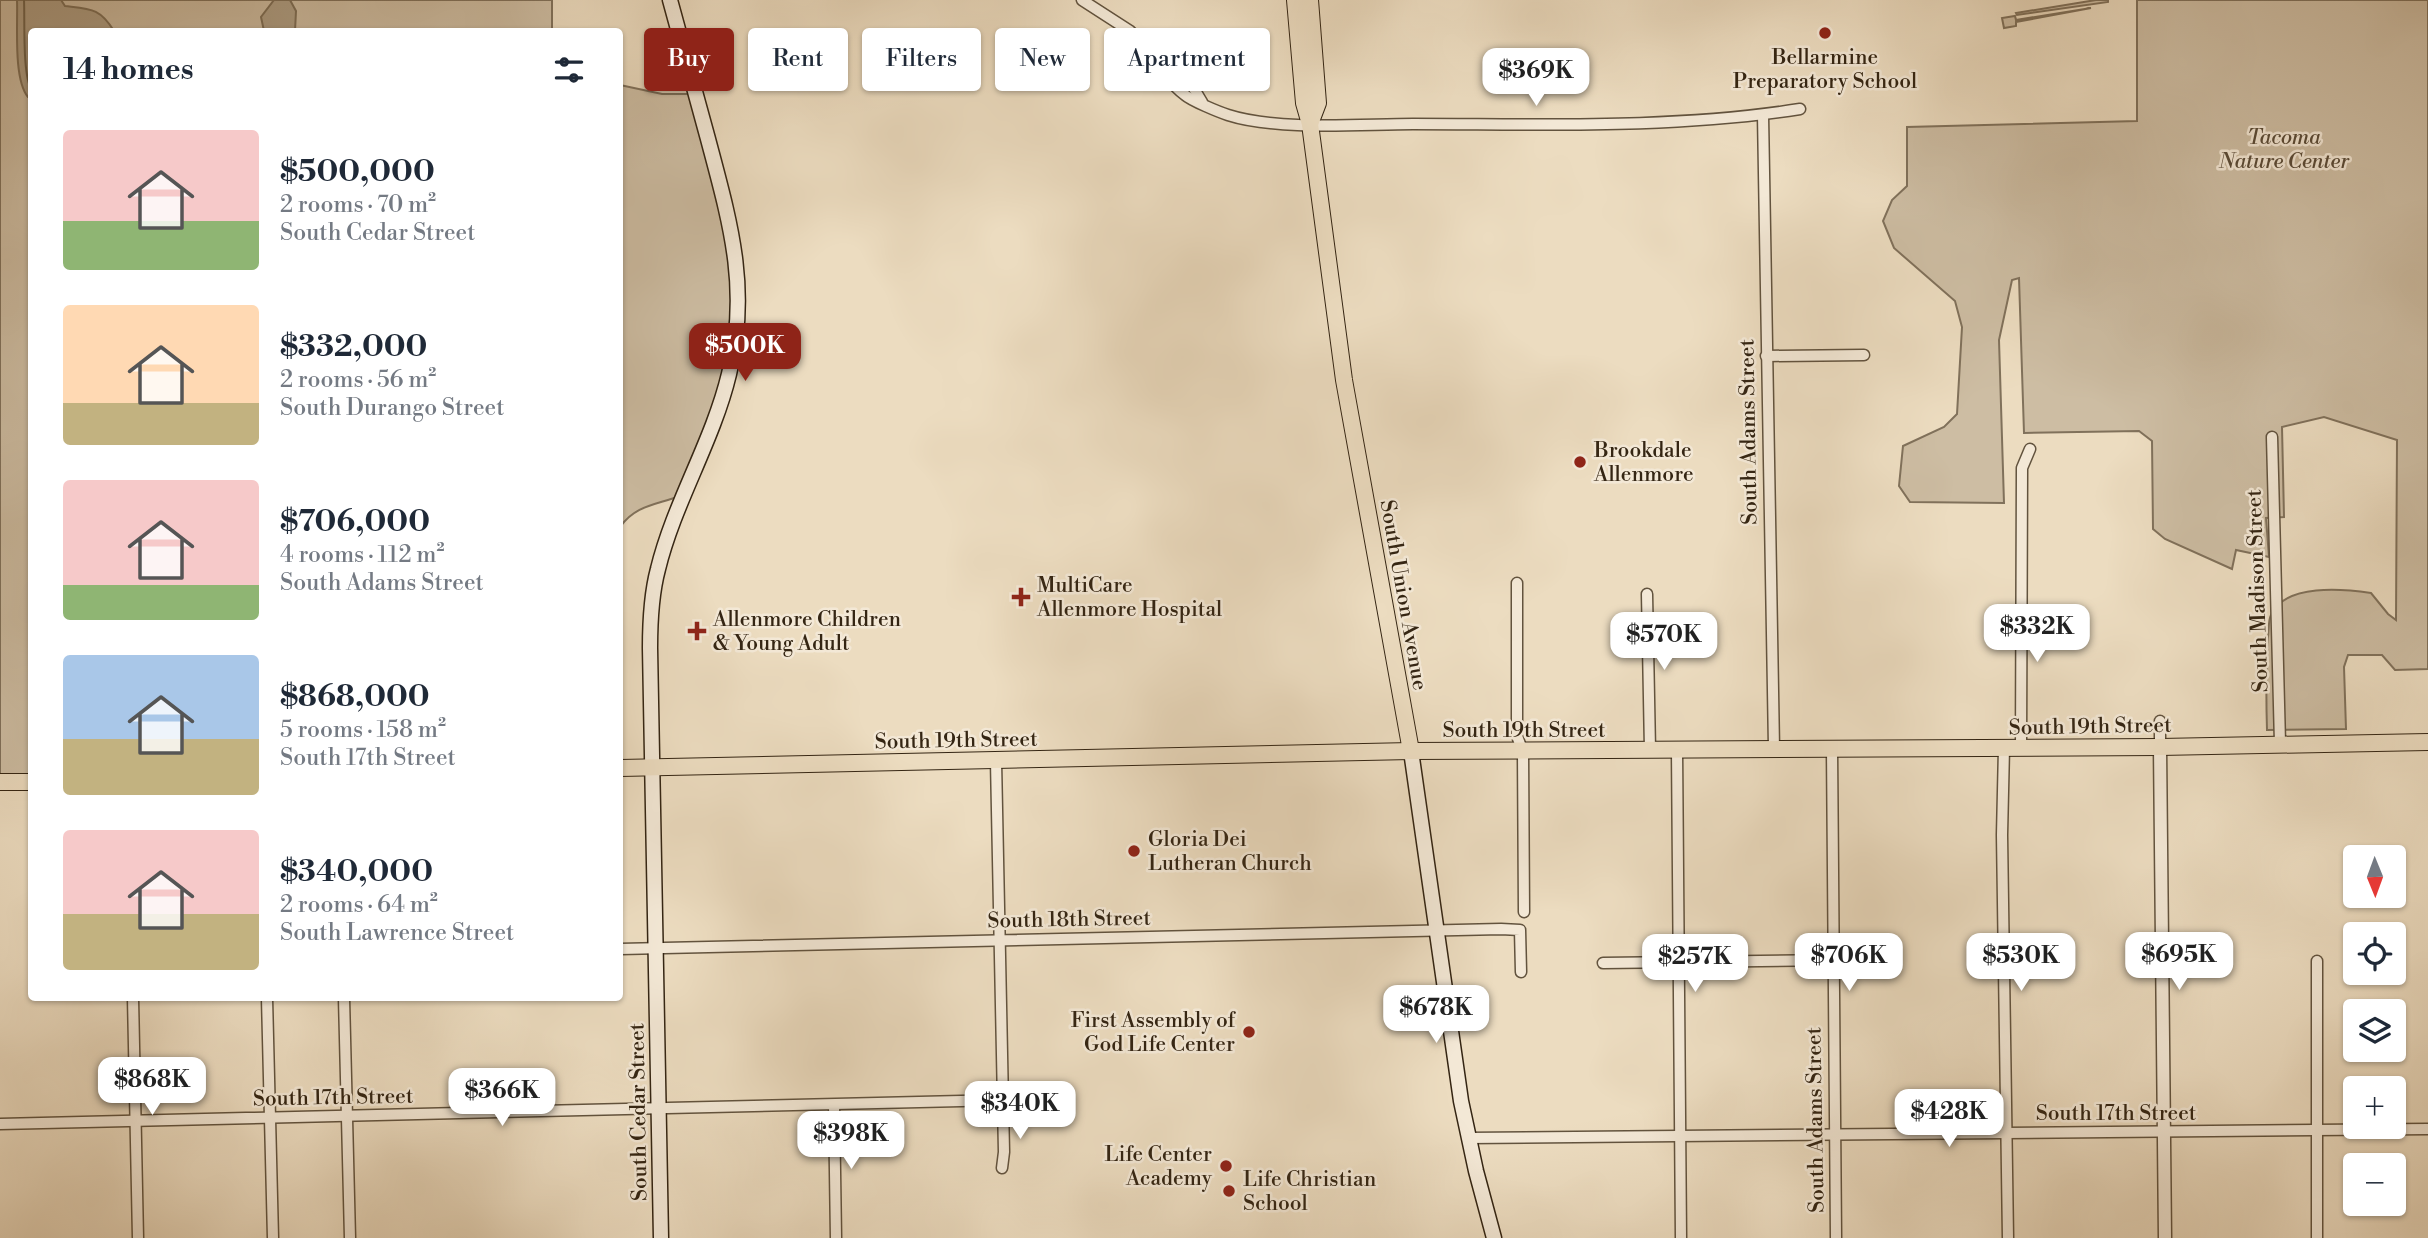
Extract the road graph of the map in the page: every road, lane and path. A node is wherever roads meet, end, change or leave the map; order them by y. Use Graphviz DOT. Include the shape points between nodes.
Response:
graph roads {
  1 [pos="670,0"];
  2 [pos="1082,0"];
  3 [pos="1295,0"];
  4 [pos="1310,0"];
  5 [pos="1800,108"];
  6 [pos="1763,115"];
  7 [pos="1310,124"];
  8 [pos="1864,355"];
  9 [pos="1766,356"];
  10 [pos="2272,437"];
  11 [pos="2030,449"];
  12 [pos="1517,583"];
  13 [pos="1647,594"];
  14 [pos="2160,721"];
  15 [pos="2428,742"];
  16 [pos="2280,743"];
  17 [pos="2160,747"];
  18 [pos="1774,748"];
  19 [pos="2004,748"];
  20 [pos="2021,748"];
  21 [pos="1832,749"];
  22 [pos="1650,750"];
  23 [pos="1677,750"];
  24 [pos="1411,751"];
  25 [pos="1523,752"];
  26 [pos="996,761"];
  27 [pos="653,767"];
  28 [pos="623,768"];
  29 [pos="0,782"];
  30 [pos="28,782"];
  31 [pos="1524,912"];
  32 [pos="1438,932"];
  33 [pos="999,940"];
  34 [pos="655,948"];
  35 [pos="623,949"];
  36 [pos="1833,960"];
  37 [pos="1679,961"];
  38 [pos="2317,961"];
  39 [pos="1603,963"];
  40 [pos="1521,972"];
  41 [pos="134,1001"];
  42 [pos="267,1001"];
  43 [pos="344,1001"];
  44 [pos="1003,1100"];
  45 [pos="834,1105"];
  46 [pos="658,1109"];
  47 [pos="346,1115"];
  48 [pos="270,1117"];
  49 [pos="136,1121"];
  50 [pos="0,1124"];
  51 [pos="2428,1129"];
  52 [pos="2316,1130"];
  53 [pos="2164,1132"];
  54 [pos="2007,1133"];
  55 [pos="1679,1134"];
  56 [pos="1835,1134"];
  57 [pos="1468,1138"];
  58 [pos="1002,1168"];
  59 [pos="138,1238"];
  60 [pos="273,1238"];
  61 [pos="350,1238"];
  62 [pos="661,1238"];
  63 [pos="836,1238"];
  64 [pos="1494,1238"];
  65 [pos="1681,1238"];
  66 [pos="1836,1238"];
  67 [pos="2008,1238"];
  68 [pos="2165,1238"];
  69 [pos="2317,1238"];
  1 -- 27 [label="main road, South Cedar Street" via="733,233 738,316 719,407 655,580 650,648"];
  2 -- 7 [label="street" via="1159,54 1202,102 1241,118"];
  3 -- 7 [label="main road, South Union Avenue"];
  4 -- 7 [label="main road, South Union Avenue" via="1318,103"];
  5 -- 6 [label="street"];
  6 -- 7 [label="street" via="1575,124"];
  6 -- 9 [label="street, South Adams Street"];
  7 -- 24 [label="main road, South Union Avenue" via="1345,391"];
  8 -- 9 [label="street"];
  9 -- 18 [label="street, South Adams Street"];
  10 -- 16 [label="street, South Madison Street"];
  11 -- 20 [label="street" via="2022,468"];
  12 -- 25 [label="street" via="1517,736"];
  13 -- 22 [label="street"];
  14 -- 17 [label="street"];
  15 -- 16 [label="main road, South 19th Street"];
  16 -- 17 [label="main road, South 19th Street"];
  17 -- 20 [label="main road, South 19th Street"];
  17 -- 53 [label="street"];
  18 -- 21 [label="main road, South 19th Street"];
  18 -- 23 [label="main road, South 19th Street"];
  19 -- 20 [label="main road, South 19th Street"];
  19 -- 21 [label="main road, South 19th Street"];
  19 -- 54 [label="street"];
  21 -- 36 [label="street, South Adams Street"];
  22 -- 23 [label="main road, South 19th Street"];
  22 -- 25 [label="main road, South 19th Street"];
  23 -- 37 [label="street"];
  24 -- 25 [label="main road, South 19th Street"];
  24 -- 26 [label="main road, South 19th Street"];
  24 -- 32 [label="main road, South Union Avenue"];
  25 -- 31 [label="street"];
  26 -- 27 [label="main road, South 19th Street"];
  26 -- 33 [label="street"];
  27 -- 28 [label="main road, South 19th Street"];
  27 -- 34 [label="main road, South Cedar Street"];
  29 -- 30 [label="main road"];
  32 -- 33 [label="street, South 18th Street"];
  32 -- 40 [label="street, South 18th Street" via="1520,930"];
  32 -- 57 [label="main road, South Union Avenue"];
  33 -- 34 [label="street, South 18th Street"];
  33 -- 44 [label="street"];
  34 -- 35 [label="street, South 18th Street"];
  34 -- 46 [label="main road, South Cedar Street"];
  36 -- 37 [label="street"];
  36 -- 56 [label="street, South Adams Street"];
  37 -- 39 [label="street"];
  37 -- 55 [label="street"];
  38 -- 52 [label="street"];
  41 -- 49 [label="street"];
  42 -- 48 [label="street"];
  43 -- 47 [label="street"];
  44 -- 45 [label="street, South 17th Street"];
  44 -- 58 [label="street"];
  45 -- 46 [label="street, South 17th Street"];
  45 -- 63 [label="street"];
  46 -- 47 [label="street, South 17th Street"];
  46 -- 62 [label="main road, South Cedar Street"];
  47 -- 48 [label="street, South 17th Street"];
  47 -- 61 [label="street"];
  48 -- 49 [label="street, South 17th Street"];
  48 -- 60 [label="street"];
  49 -- 50 [label="street, South 17th Street"];
  49 -- 59 [label="street"];
  51 -- 52 [label="street, South 17th Street"];
  52 -- 53 [label="street, South 17th Street"];
  52 -- 69 [label="street"];
  53 -- 54 [label="street, South 17th Street"];
  53 -- 68 [label="street"];
  54 -- 56 [label="street, South 17th Street"];
  54 -- 67 [label="street"];
  55 -- 56 [label="street, South 17th Street"];
  55 -- 57 [label="street, South 17th Street"];
  55 -- 65 [label="street"];
  56 -- 66 [label="street, South Adams Street"];
  57 -- 64 [label="main road, South Union Avenue"];
}
